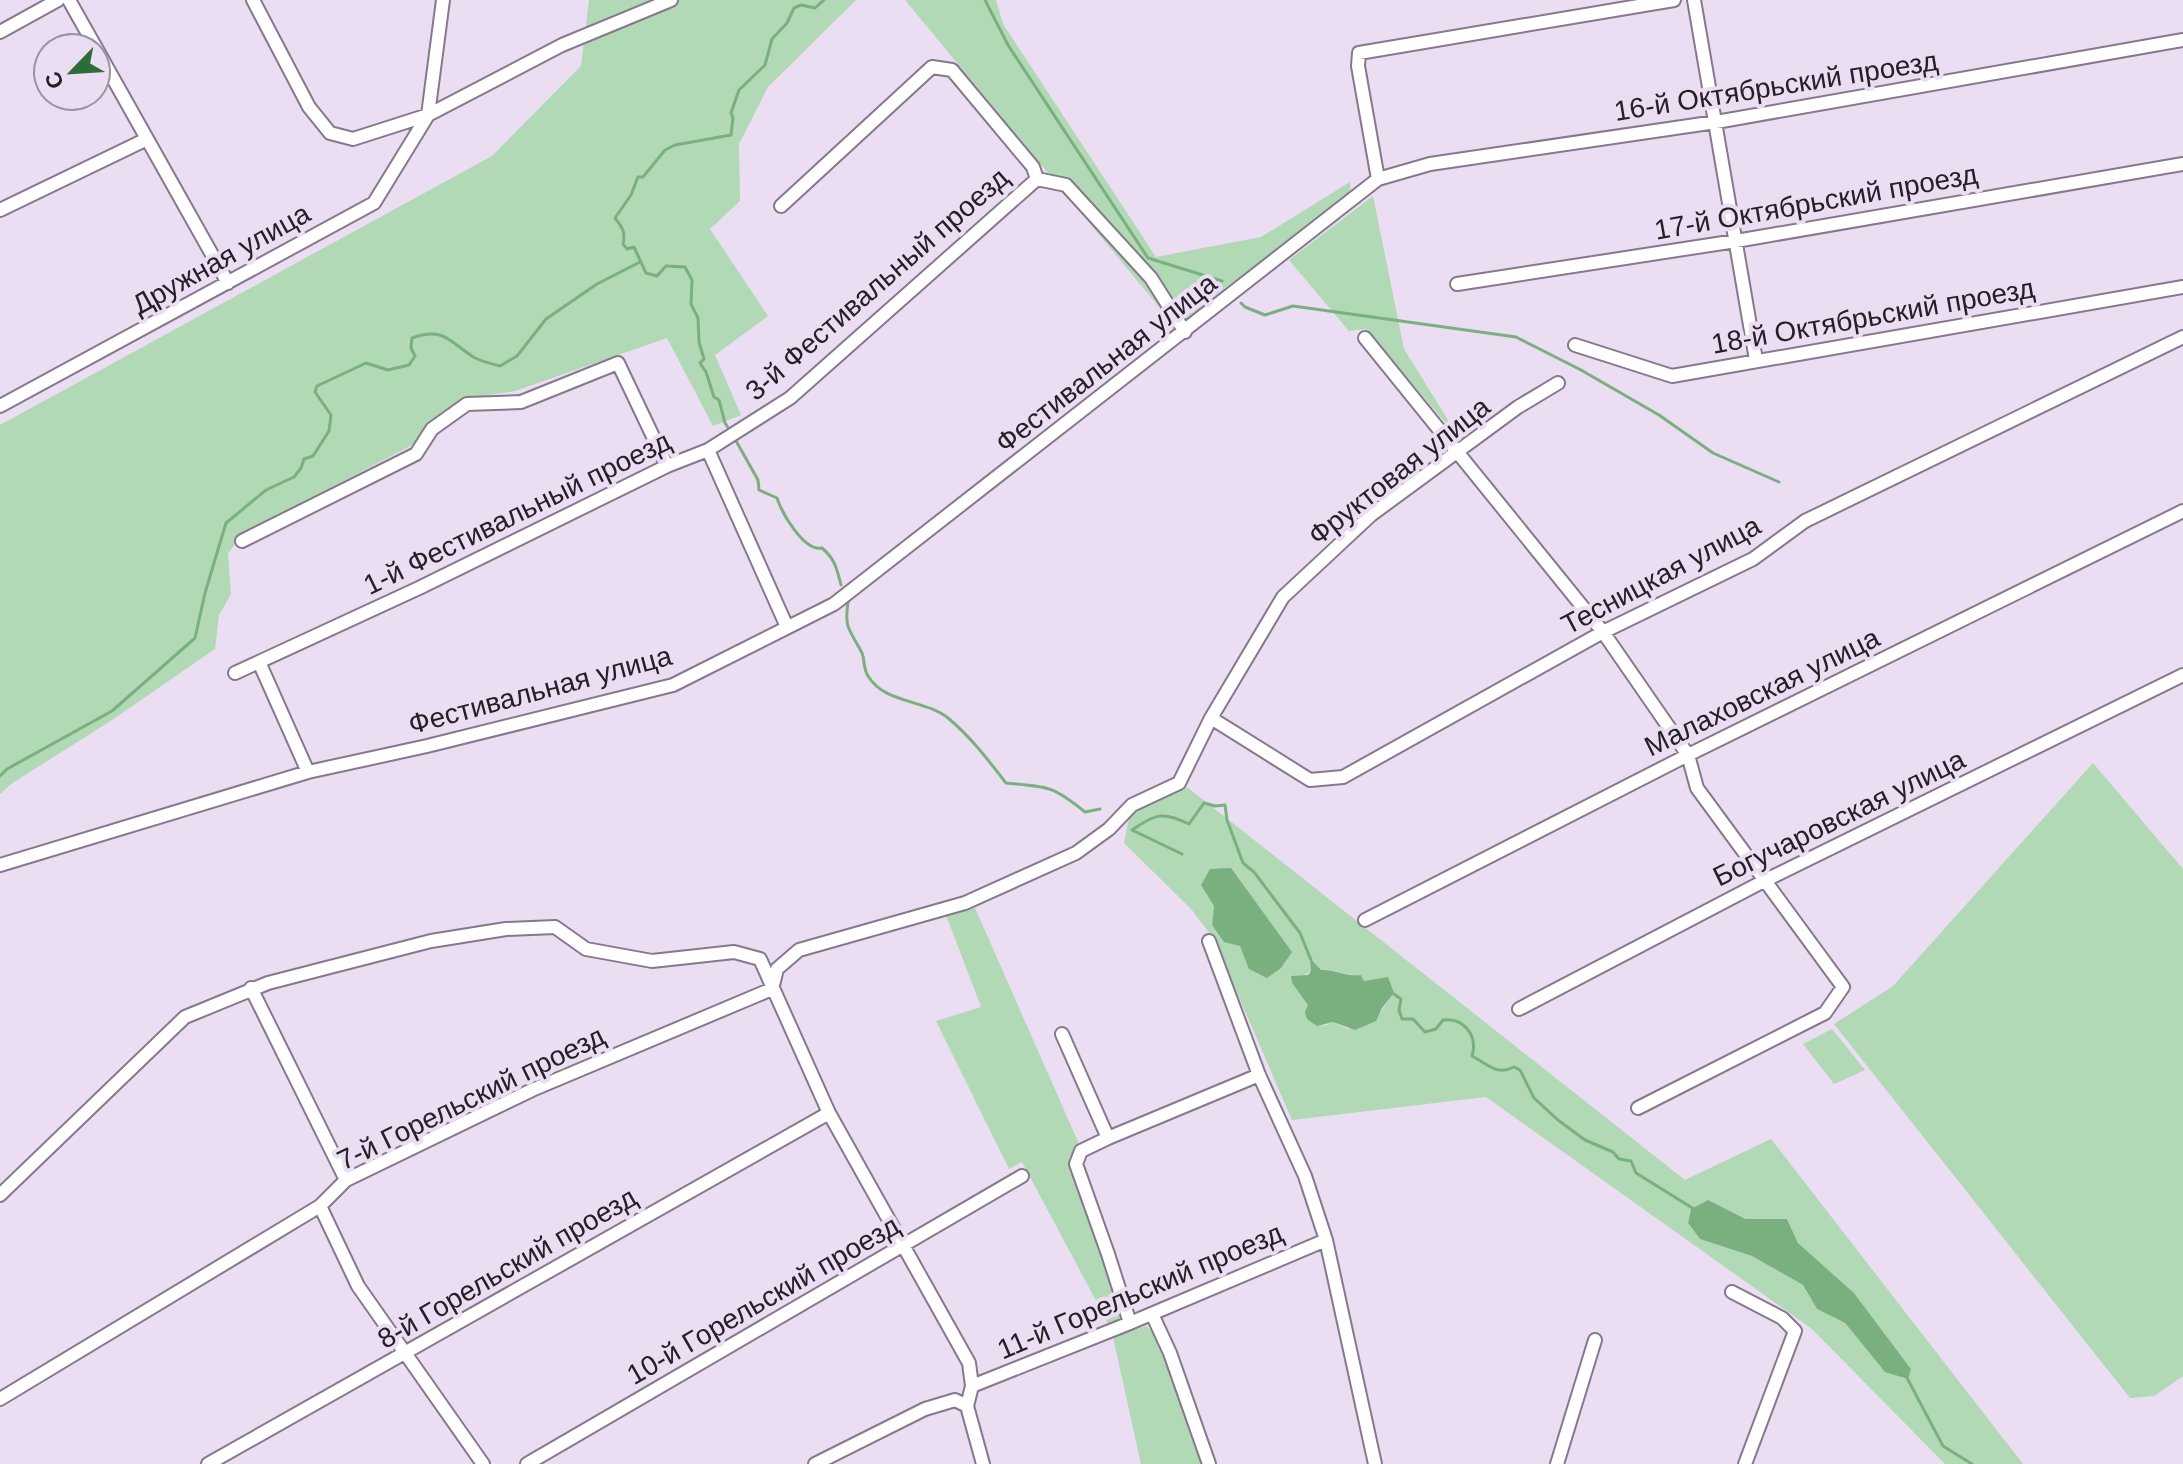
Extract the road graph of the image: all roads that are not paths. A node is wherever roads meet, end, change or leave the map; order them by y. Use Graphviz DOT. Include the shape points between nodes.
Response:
graph roads {
  1 [pos="58,0"];
  2 [pos="69,0"];
  3 [pos="253,0"];
  4 [pos="443,0"];
  5 [pos="671,0"];
  6 [pos="1674,0"];
  7 [pos="1694,0"];
  8 [pos="0,32"];
  9 [pos="87,32"];
  10 [pos="2183,40"];
  11 [pos="112,77"];
  12 [pos="428,115"];
  13 [pos="1716,122"];
  14 [pos="147,139"];
  15 [pos="2183,164"];
  16 [pos="1037,179"];
  17 [pos="1378,179"];
  18 [pos="781,206"];
  19 [pos="0,210"];
  20 [pos="1736,241"];
  21 [pos="228,283"];
  22 [pos="1457,284"];
  23 [pos="2183,287"];
  24 [pos="1185,332"];
  25 [pos="2183,337"];
  26 [pos="1365,338"];
  27 [pos="1575,345"];
  28 [pos="1756,360"];
  29 [pos="1558,383"];
  30 [pos="0,406"];
  31 [pos="708,450"];
  32 [pos="1459,451"];
  33 [pos="667,466"];
  34 [pos="2183,511"];
  35 [pos="242,541"];
  36 [pos="787,627"];
  37 [pos="1603,632"];
  38 [pos="259,662"];
  39 [pos="235,673"];
  40 [pos="2183,675"];
  41 [pos="1211,718"];
  42 [pos="1688,755"];
  43 [pos="308,772"];
  44 [pos="0,865"];
  45 [pos="1764,881"];
  46 [pos="1365,920"];
  47 [pos="1209,941"];
  48 [pos="251,988"];
  49 [pos="772,989"];
  50 [pos="1519,1009"];
  51 [pos="1062,1034"];
  52 [pos="1259,1075"];
  53 [pos="1638,1108"];
  54 [pos="829,1113"];
  55 [pos="1108,1138"];
  56 [pos="1022,1176"];
  57 [pos="346,1180"];
  58 [pos="0,1195"];
  59 [pos="320,1206"];
  60 [pos="1326,1240"];
  61 [pos="903,1246"];
  62 [pos="1732,1292"];
  63 [pos="1152,1314"];
  64 [pos="1130,1323"];
  65 [pos="1595,1340"];
  66 [pos="405,1353"];
  67 [pos="972,1386"];
  68 [pos="0,1399"];
  69 [pos="967,1406"];
  70 [pos="819,1463"];
  71 [pos="208,1464"];
  72 [pos="483,1464"];
  73 [pos="527,1464"];
  74 [pos="983,1464"];
  75 [pos="1209,1464"];
  76 [pos="1375,1464"];
  77 [pos="1557,1464"];
  78 [pos="1745,1464"];
  1 -- 8 [label="street"];
  2 -- 9 [label="street"];
  3 -- 12 [label="street" via="309,107 330,133 353,139"];
  4 -- 12 [label="street"];
  5 -- 12 [label="street" via="562,45"];
  6 -- 17 [label="street" via="1359,53"];
  7 -- 13 [label="street"];
  10 -- 13 [label="street, 16-й Октябрьский проезд"];
  11 -- 14 [label="street"];
  12 -- 21 [label="street, Дружная улица" via="374,203"];
  13 -- 17 [label="street, 16-й Октябрьский проезд" via="1430,164"];
  13 -- 20 [label="street"];
  14 -- 19 [label="street"];
  14 -- 21 [label="street"];
  15 -- 20 [label="street, 17-й Октябрьский проезд"];
  16 -- 18 [label="street" via="1033,167 952,70 932,67"];
  16 -- 24 [label="street" via="1066,185 1151,278"];
  16 -- 31 [label="street, 3-й Фестивальный проезд" via="790,398"];
  17 -- 24 [label="street, Фестивальная улица"];
  20 -- 22 [label="street, 17-й Октябрьский проезд"];
  20 -- 28 [label="street"];
  21 -- 30 [label="street, Дружная улица"];
  23 -- 28 [label="street, 18-й Октябрьский проезд"];
  24 -- 36 [label="street, Фестивальная улица" via="834,604"];
  25 -- 37 [label="street, Тесницкая улица" via="1805,521 1753,559"];
  26 -- 32 [label="street"];
  27 -- 28 [label="street, 18-й Октябрьский проезд" via="1672,376"];
  29 -- 32 [label="street, Фруктовая улица"];
  31 -- 33 [label="street, 1-й Фестивальный проезд"];
  31 -- 36 [label="street, 1-й Фестивальный проезд"];
  32 -- 37 [label="street"];
  32 -- 41 [label="street, Фруктовая улица" via="1371,515 1283,597"];
  33 -- 35 [label="street" via="618,363 521,402 467,404 432,429 416,454"];
  33 -- 38 [label="street, 1-й Фестивальный проезд"];
  34 -- 42 [label="street, Малаховская улица"];
  36 -- 43 [label="street, Фестивальная улица" via="673,685"];
  37 -- 41 [label="street, Тесницкая улица" via="1343,777 1310,780"];
  37 -- 42 [label="street"];
  38 -- 39 [label="street, 1-й Фестивальный проезд"];
  38 -- 43 [label="street"];
  40 -- 45 [label="street, Богучаровская улица"];
  41 -- 49 [label="street, Фруктовая улица" via="1179,783 1132,805 1076,853 965,903 799,950 777,969"];
  42 -- 45 [label="street" via="1697,788"];
  42 -- 46 [label="street, Малаховская улица"];
  43 -- 44 [label="street, Фестивальная улица"];
  45 -- 50 [label="street, Богучаровская улица"];
  45 -- 53 [label="street" via="1843,987 1825,1013"];
  47 -- 52 [label="street"];
  48 -- 49 [label="street" via="431,941 555,927 586,949 652,961 734,952 760,959"];
  48 -- 57 [label="street"];
  48 -- 58 [label="street" via="185,1017"];
  49 -- 54 [label="street"];
  49 -- 57 [label="street, 7-й Горельский проезд" via="532,1090"];
  51 -- 55 [label="street"];
  52 -- 55 [label="street"];
  52 -- 60 [label="street" via="1305,1176"];
  54 -- 61 [label="street"];
  54 -- 66 [label="street, 8-й Горельский проезд"];
  55 -- 64 [label="street" via="1081,1151 1076,1164"];
  56 -- 61 [label="street, 10-й Горельский проезд"];
  57 -- 59 [label="street, 7-й Горельский проезд"];
  59 -- 66 [label="street" via="358,1286"];
  59 -- 68 [label="street, 7-й Горельский проезд"];
  60 -- 63 [label="street, 11-й Горельский проезд"];
  60 -- 76 [label="street"];
  61 -- 67 [label="street" via="969,1363"];
  61 -- 73 [label="street, 10-й Горельский проезд"];
  62 -- 78 [label="street" via="1782,1318 1795,1331"];
  63 -- 64 [label="street, 11-й Горельский проезд"];
  63 -- 75 [label="street"];
  64 -- 67 [label="street, 11-й Горельский проезд"];
  65 -- 77 [label="street"];
  66 -- 71 [label="street, 8-й Горельский проезд"];
  66 -- 72 [label="street"];
  67 -- 69 [label="street"];
  69 -- 70 [label="street" via="955,1400 925,1409"];
  69 -- 74 [label="street"];
}
